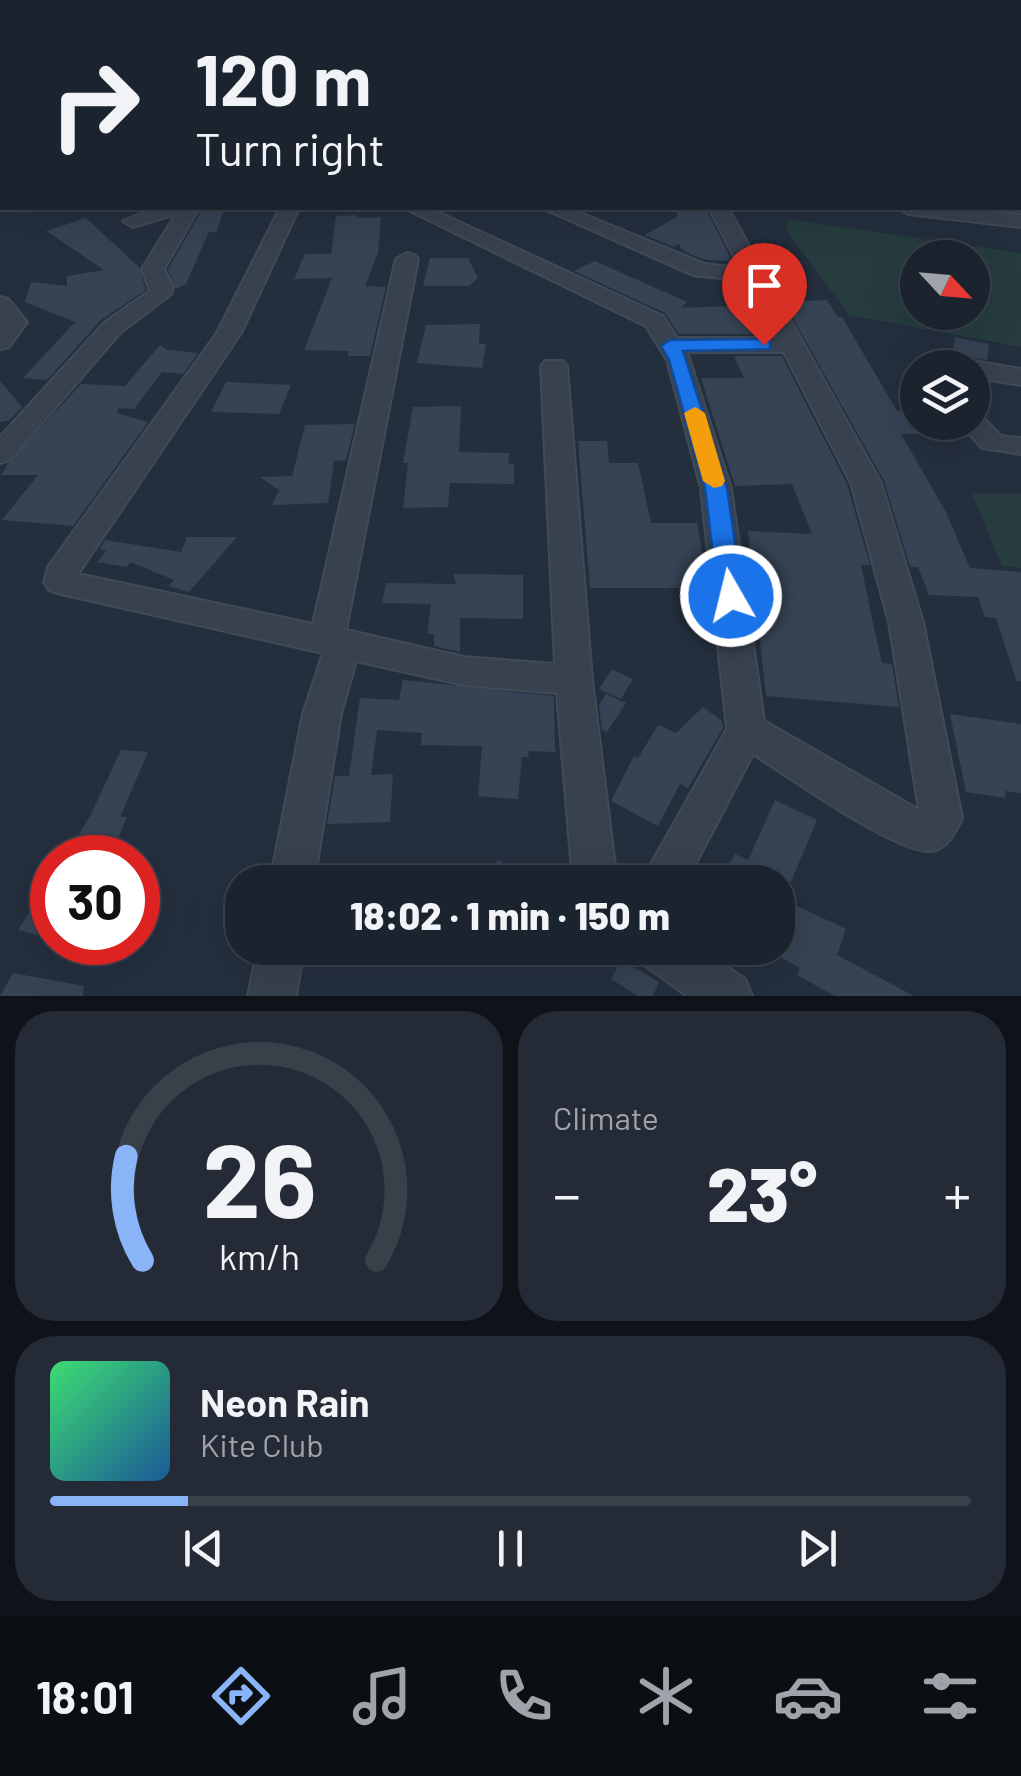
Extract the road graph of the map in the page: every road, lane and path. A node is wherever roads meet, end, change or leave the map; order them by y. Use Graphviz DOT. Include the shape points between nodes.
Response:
graph roads {
  1 [pos="167,210"];
  2 [pos="188,210"];
  3 [pos="288,210"];
  4 [pos="418,210"];
  5 [pos="557,210"];
  6 [pos="720,210"];
  7 [pos="924,210"];
  8 [pos="134,220"];
  9 [pos="1021,222"];
  10 [pos="407,259"];
  11 [pos="758,276"];
  12 [pos="0,304"];
  13 [pos="0,342"];
  14 [pos="794,344"];
  15 [pos="670,346"];
  16 [pos="554,366"];
  17 [pos="990,373"];
  18 [pos="1021,378"];
  19 [pos="982,440"];
  20 [pos="1021,446"];
  21 [pos="0,454"];
  22 [pos="335,641"];
  23 [pos="574,680"];
  24 [pos="746,730"];
  25 [pos="295,865"];
  26 [pos="593,865"];
  27 [pos="672,865"];
  28 [pos="277,965"];
  29 [pos="683,965"];
  30 [pos="272,996"];
  31 [pos="728,996"];
  1 -- 8 [label="street"];
  2 -- 21 [label="street" via="152,268 160,294 112,328"];
  3 -- 22 [label="street" via="228,334 60,575 72,586"];
  4 -- 15 [label="street" via="656,321"];
  5 -- 11 [label="street" via="701,270"];
  6 -- 11 [label="street"];
  7 -- 9 [label="street"];
  10 -- 22 [label="street"];
  11 -- 14 [label="street"];
  12 -- 13 [label="street" via="16,322"];
  14 -- 15 [label="street"];
  14 -- 24 [label="street" via="866,483 906,622 939,798 937,827 930,832 903,825"];
  15 -- 24 [label="street" via="716,488"];
  16 -- 23 [label="street"];
  17 -- 18 [label="street"];
  19 -- 20 [label="street"];
  22 -- 23 [label="street" via="464,671"];
  22 -- 25 [label="street"];
  23 -- 26 [label="street"];
  24 -- 27 [label="street"];
  28 -- 30 [label="street"];
  29 -- 31 [label="street"];
}
